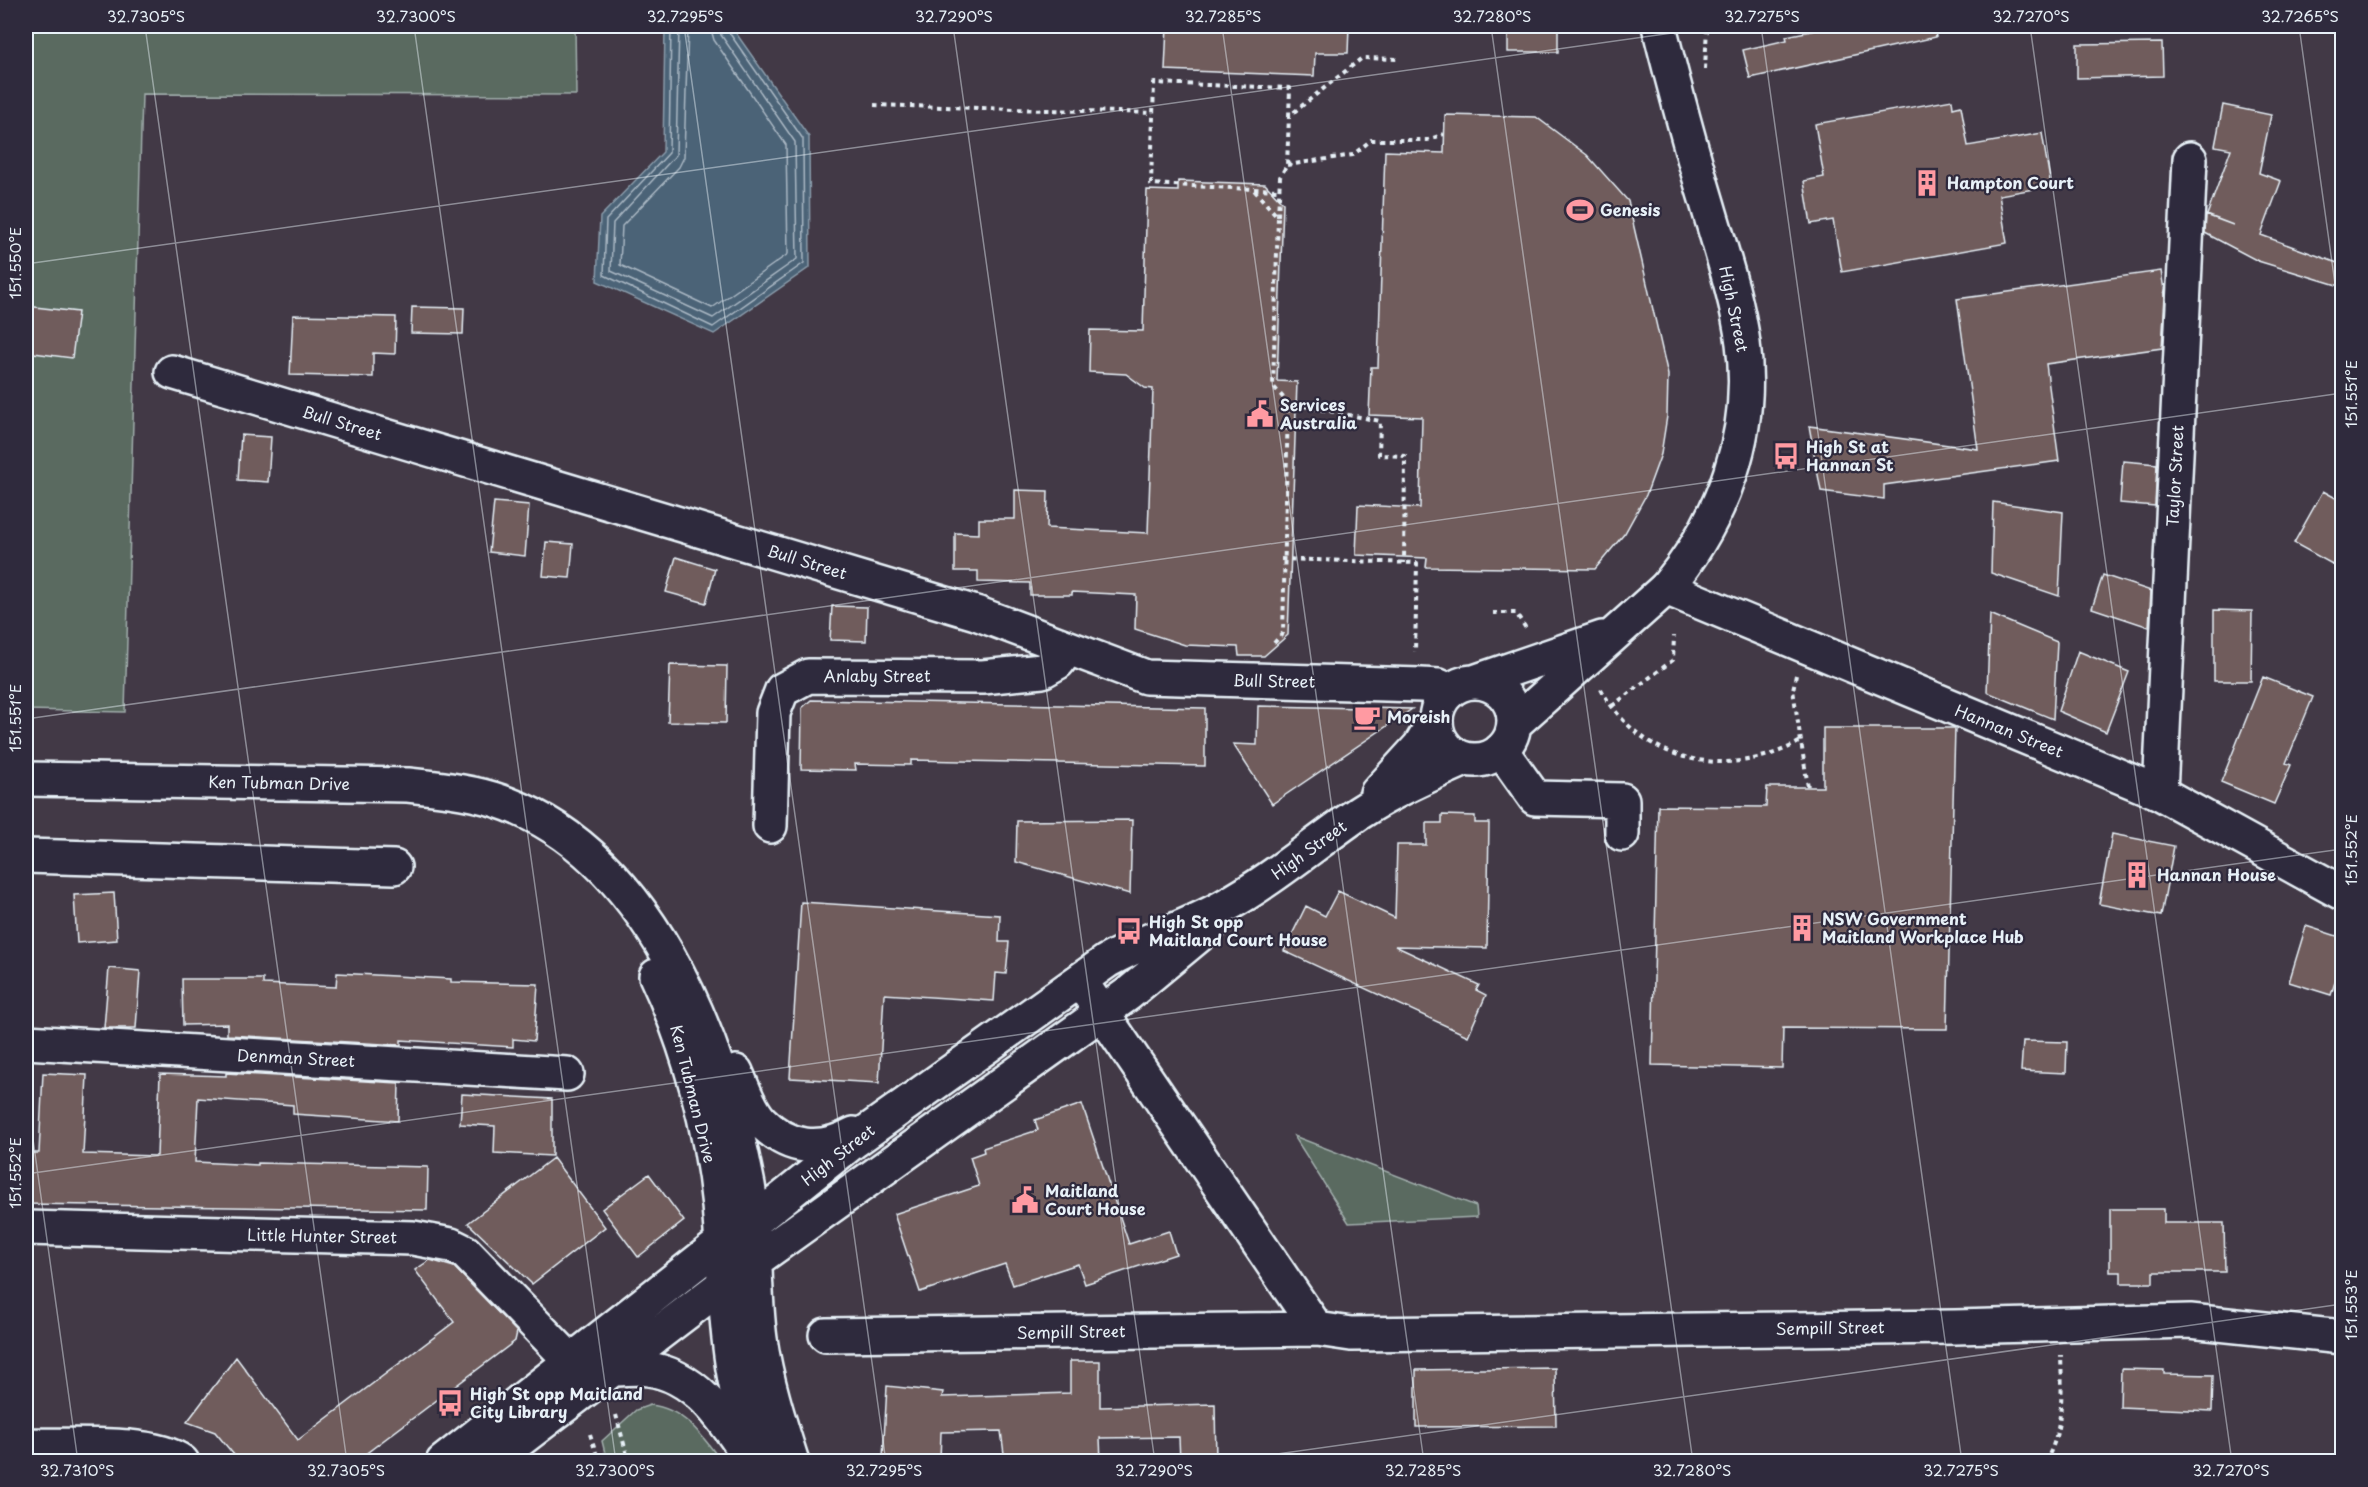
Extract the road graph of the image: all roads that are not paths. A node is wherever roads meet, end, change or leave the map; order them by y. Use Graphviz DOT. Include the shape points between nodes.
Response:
graph roads {
  1 [pos="1659,26"];
  2 [pos="2190,159"];
  3 [pos="172,372"];
  4 [pos="1666,588"];
  5 [pos="1618,633"];
  6 [pos="1068,648"];
  7 [pos="1453,698"];
  8 [pos="1507,737"];
  9 [pos="1465,759"];
  10 [pos="26,779"];
  11 [pos="2160,793"];
  12 [pos="1360,813"];
  13 [pos="528,814"];
  14 [pos="770,826"];
  15 [pos="1622,834"];
  16 [pos="26,856"];
  17 [pos="394,867"];
  18 [pos="1258,886"];
  19 [pos="2343,893"];
  20 [pos="662,943"];
  21 [pos="1081,982"];
  22 [pos="1101,1012"];
  23 [pos="26,1042"];
  24 [pos="567,1074"];
  25 [pos="897,1110"];
  26 [pos="753,1222"];
  27 [pos="26,1228"];
  28 [pos="721,1244"];
  29 [pos="757,1260"];
  30 [pos="724,1284"];
  31 [pos="1317,1329"];
  32 [pos="826,1335"];
  33 [pos="2343,1336"];
  34 [pos="572,1360"];
  35 [pos="615,1370"];
  36 [pos="26,1445"];
  37 [pos="489,1451"];
  38 [pos="183,1461"];
  39 [pos="443,1461"];
  40 [pos="753,1461"];
  41 [pos="760,1461"];
  42 [pos="792,1461"];
  1 -- 4 [label="street, High Street" via="1739,318 1746,369 1742,434 1725,491 1685,566"];
  2 -- 11 [label="street, Taylor Street"];
  3 -- 6 [label="street, Bull Street" via="976,613"];
  4 -- 5 [label="street, High Street"];
  4 -- 11 [label="street, Hannan Street"];
  5 -- 7 [label="street, High Street"];
  5 -- 8 [label="street, High Street"];
  6 -- 7 [label="street, Bull Street" via="1146,677 1440,686"];
  6 -- 14 [label="street, Anlaby Street" via="1058,662 1042,671 982,676 808,676 782,690 773,713"];
  7 -- 8 [label="street" via="1490,685 1503,694 1511,708"];
  7 -- 9 [label="street" via="1444,744"];
  7 -- 12 [label="street, High Street" via="1420,746"];
  8 -- 9 [label="street" via="1480,759"];
  8 -- 15 [label="street" via="1535,798 1622,800"];
  9 -- 12 [label="street, High Street"];
  10 -- 13 [label="street, Ken Tubman Drive" via="408,785 446,788 494,799"];
  11 -- 19 [label="street, Hannan Street"];
  12 -- 18 [label="street, High Street"];
  13 -- 20 [label="street, Ken Tubman Drive" via="590,857 624,890"];
  13 -- 28 [label="street, Ken Tubman Drive" via="592,875 617,906 643,947 662,988 705,1127"];
  16 -- 17 [label="street"];
  18 -- 21 [label="street, High Street" via="1222,908 1107,961"];
  18 -- 22 [label="street, High Street"];
  20 -- 25 [label="street" via="705,1003 761,1121 799,1145 819,1147 838,1143"];
  20 -- 26 [label="street, Ken Tubman Drive" via="717,1060 737,1134"];
  21 -- 22 [label="street"];
  21 -- 25 [label="street, High Street"];
  22 -- 29 [label="street, High Street"];
  22 -- 31 [label="street"];
  23 -- 24 [label="street, Denman Street"];
  25 -- 26 [label="street, High Street"];
  26 -- 28 [label="street, High Street"];
  26 -- 29 [label="street, Ken Tubman Drive"];
  27 -- 34 [label="street, Little Hunter Street" via="413,1238 451,1245 481,1267"];
  28 -- 30 [label="street, Ken Tubman Drive"];
  28 -- 34 [label="street, High Street"];
  29 -- 30 [label="street, High Street"];
  29 -- 42 [label="street, Ken Tubman Drive" via="761,1346 771,1395"];
  30 -- 35 [label="street, High Street"];
  30 -- 41 [label="street, Ken Tubman Drive" via="733,1379"];
  31 -- 32 [label="street, Sempill Street"];
  31 -- 33 [label="street, Sempill Street" via="1351,1334 2190,1321"];
  34 -- 37 [label="street, High Street"];
  35 -- 37 [label="street, High Street"];
  35 -- 40 [label="street" via="659,1371 697,1390"];
  36 -- 38 [label="street" via="164,1451"];
  37 -- 39 [label="street, High Street"];
}
